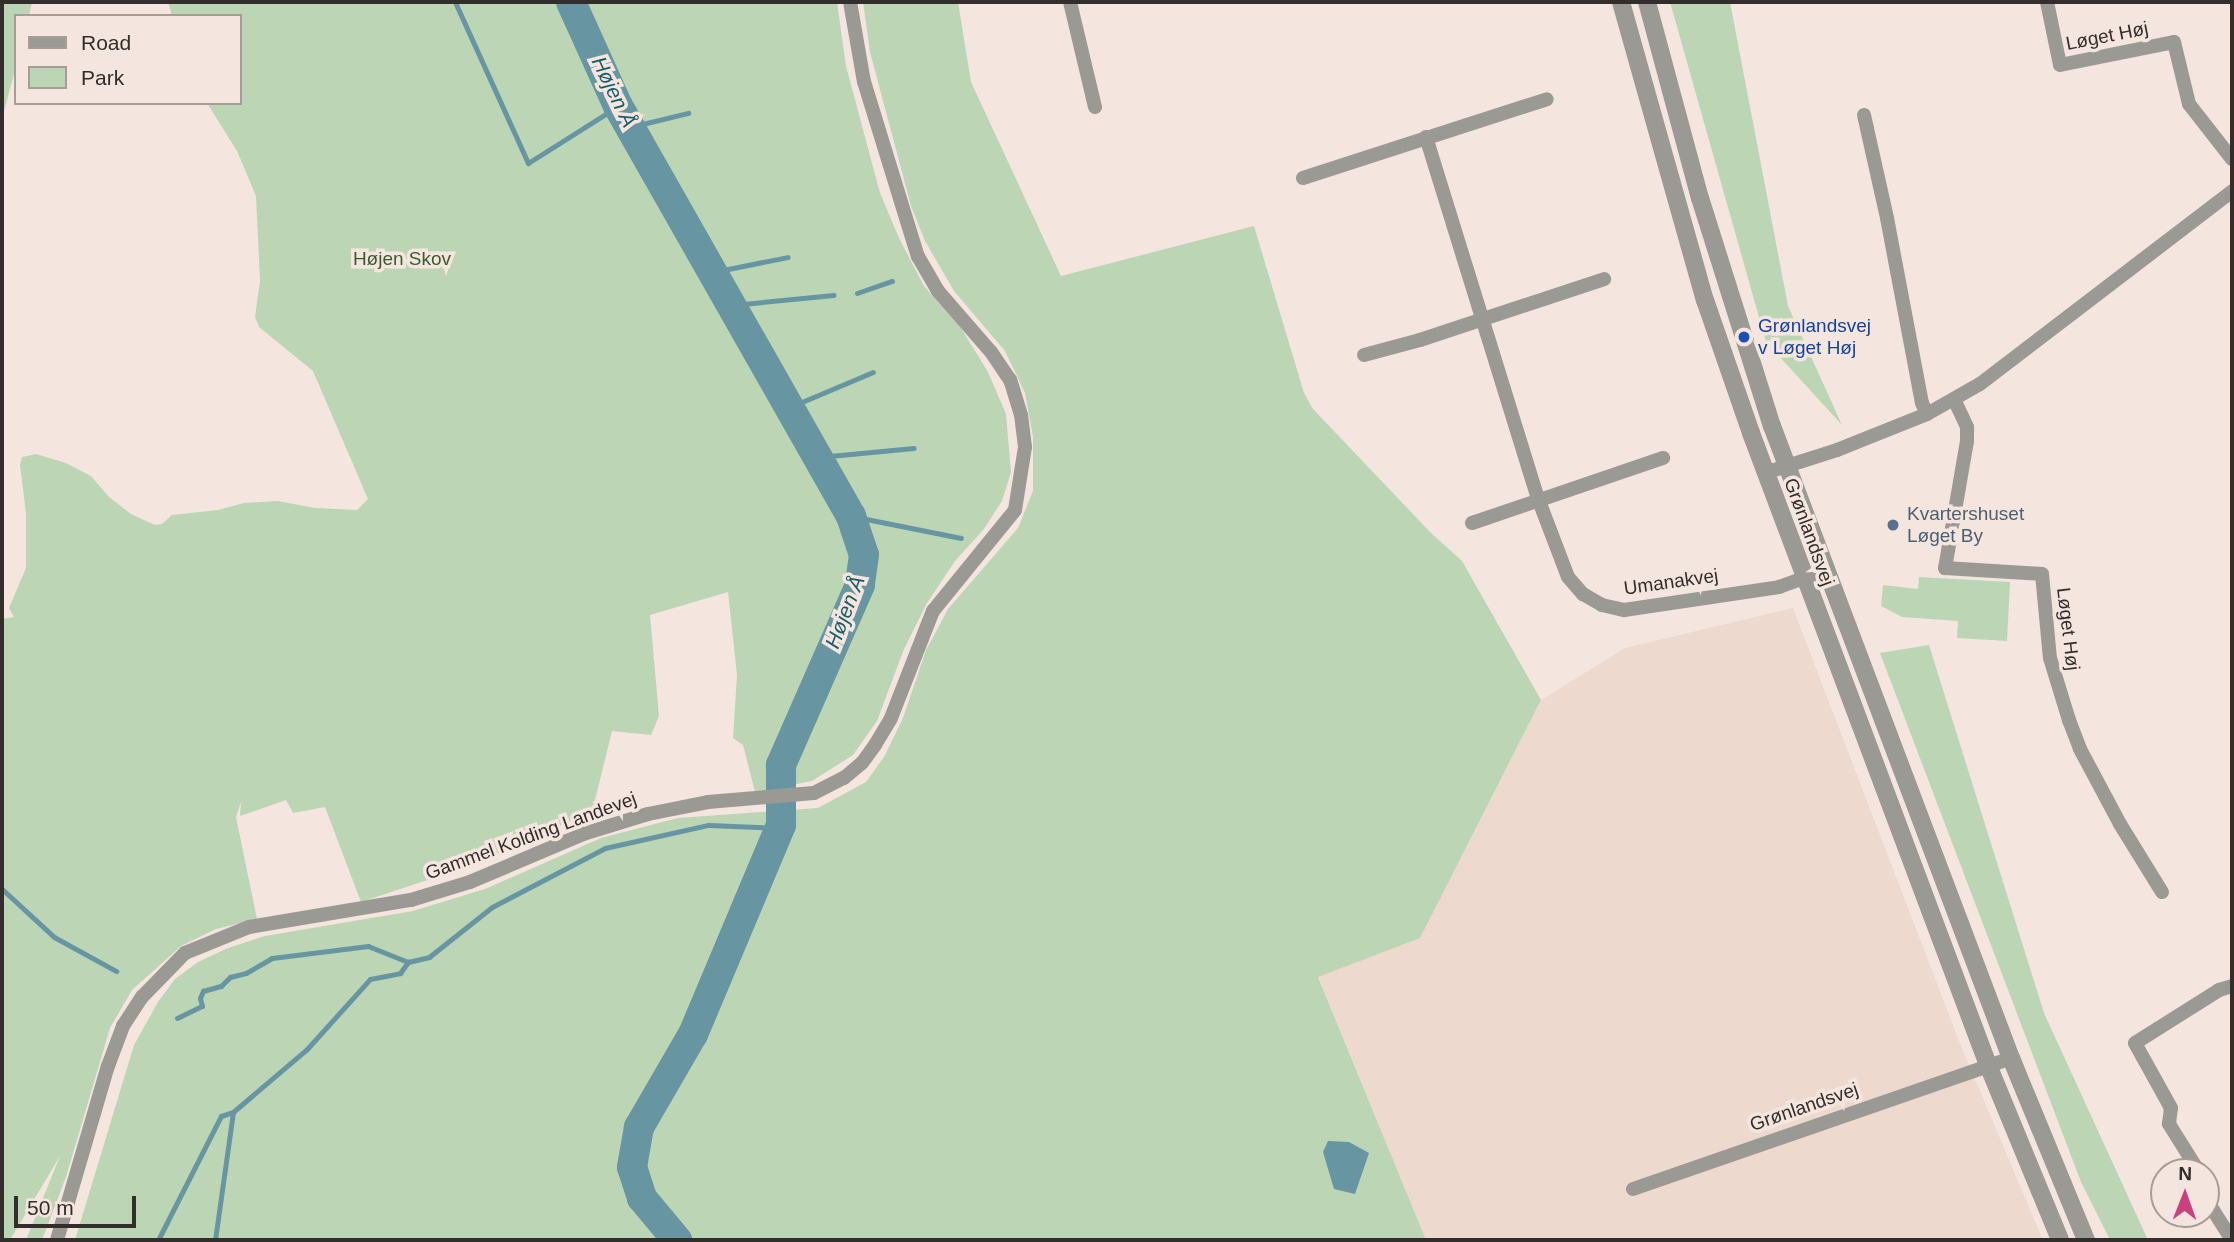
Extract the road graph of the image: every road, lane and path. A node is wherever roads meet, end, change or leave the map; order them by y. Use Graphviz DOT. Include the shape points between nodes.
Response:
graph roads {
  1 [pos="850,2"];
  2 [pos="1070,2"];
  3 [pos="1621,2"];
  4 [pos="1647,2"];
  5 [pos="2047,2"];
  6 [pos="1547,99"];
  7 [pos="1095,107"];
  8 [pos="1864,115"];
  9 [pos="1426,137"];
  10 [pos="2232,159"];
  11 [pos="1303,178"];
  12 [pos="2232,192"];
  13 [pos="1604,278"];
  14 [pos="1483,319"];
  15 [pos="1364,355"];
  16 [pos="1954,399"];
  17 [pos="1927,414"];
  18 [pos="1662,458"];
  19 [pos="1789,467"];
  20 [pos="1765,473"];
  21 [pos="1539,501"];
  22 [pos="1472,523"];
  23 [pos="1826,570"];
  24 [pos="1804,580"];
  25 [pos="2162,892"];
  26 [pos="2232,986"];
  27 [pos="2011,1058"];
  28 [pos="1988,1065"];
  29 [pos="2190,1158"];
  30 [pos="1633,1189"];
  31 [pos="2226,1216"];
  32 [pos="57,1240"];
  33 [pos="2060,1240"];
  34 [pos="2086,1240"];
  35 [pos="2232,1240"];
  1 -- 32 [label="street, Gammel Kolding Landevej" via="864,82 918,257 938,291 1010,380 1026,447 1015,510 933,611 876,745 862,763 829,788 794,797 708,802 648,814 411,900 250,927 185,953 142,996 123,1026"];
  2 -- 7 [label="street"];
  3 -- 20 [label="street, Grønlandsvej" via="1705,300"];
  4 -- 19 [label="street, Grønlandsvej" via="1700,198"];
  5 -- 10 [label="street, Løget Høj" via="2060,65 2174,42 2189,104"];
  6 -- 9 [label="street"];
  8 -- 17 [label="street"];
  9 -- 11 [label="street"];
  9 -- 14 [label="street, Umanakvej"];
  12 -- 16 [label="street" via="2012,362"];
  13 -- 14 [label="street"];
  14 -- 15 [label="street"];
  14 -- 21 [label="street, Umanakvej"];
  16 -- 17 [label="street"];
  16 -- 25 [label="street, Løget Høj" via="1967,427 1945,568 2042,573 2050,657 2069,720 2114,813"];
  17 -- 19 [label="street"];
  18 -- 21 [label="street"];
  19 -- 20 [label="street"];
  19 -- 23 [label="street, Grønlandsvej"];
  20 -- 24 [label="street, Grønlandsvej"];
  21 -- 22 [label="street"];
  21 -- 24 [label="street, Umanakvej" via="1568,578 1602,605 1624,610"];
  23 -- 24 [label="street, Umanakvej"];
  23 -- 27 [label="street, Grønlandsvej"];
  24 -- 28 [label="street, Grønlandsvej"];
  26 -- 29 [label="street" via="2135,1043 2171,1108 2169,1124"];
  27 -- 28 [label="street, Grønlandsvej"];
  27 -- 34 [label="street, Grønlandsvej"];
  28 -- 30 [label="street, Grønlandsvej"];
  28 -- 33 [label="street, Grønlandsvej"];
  31 -- 35 [label="street"];
}
